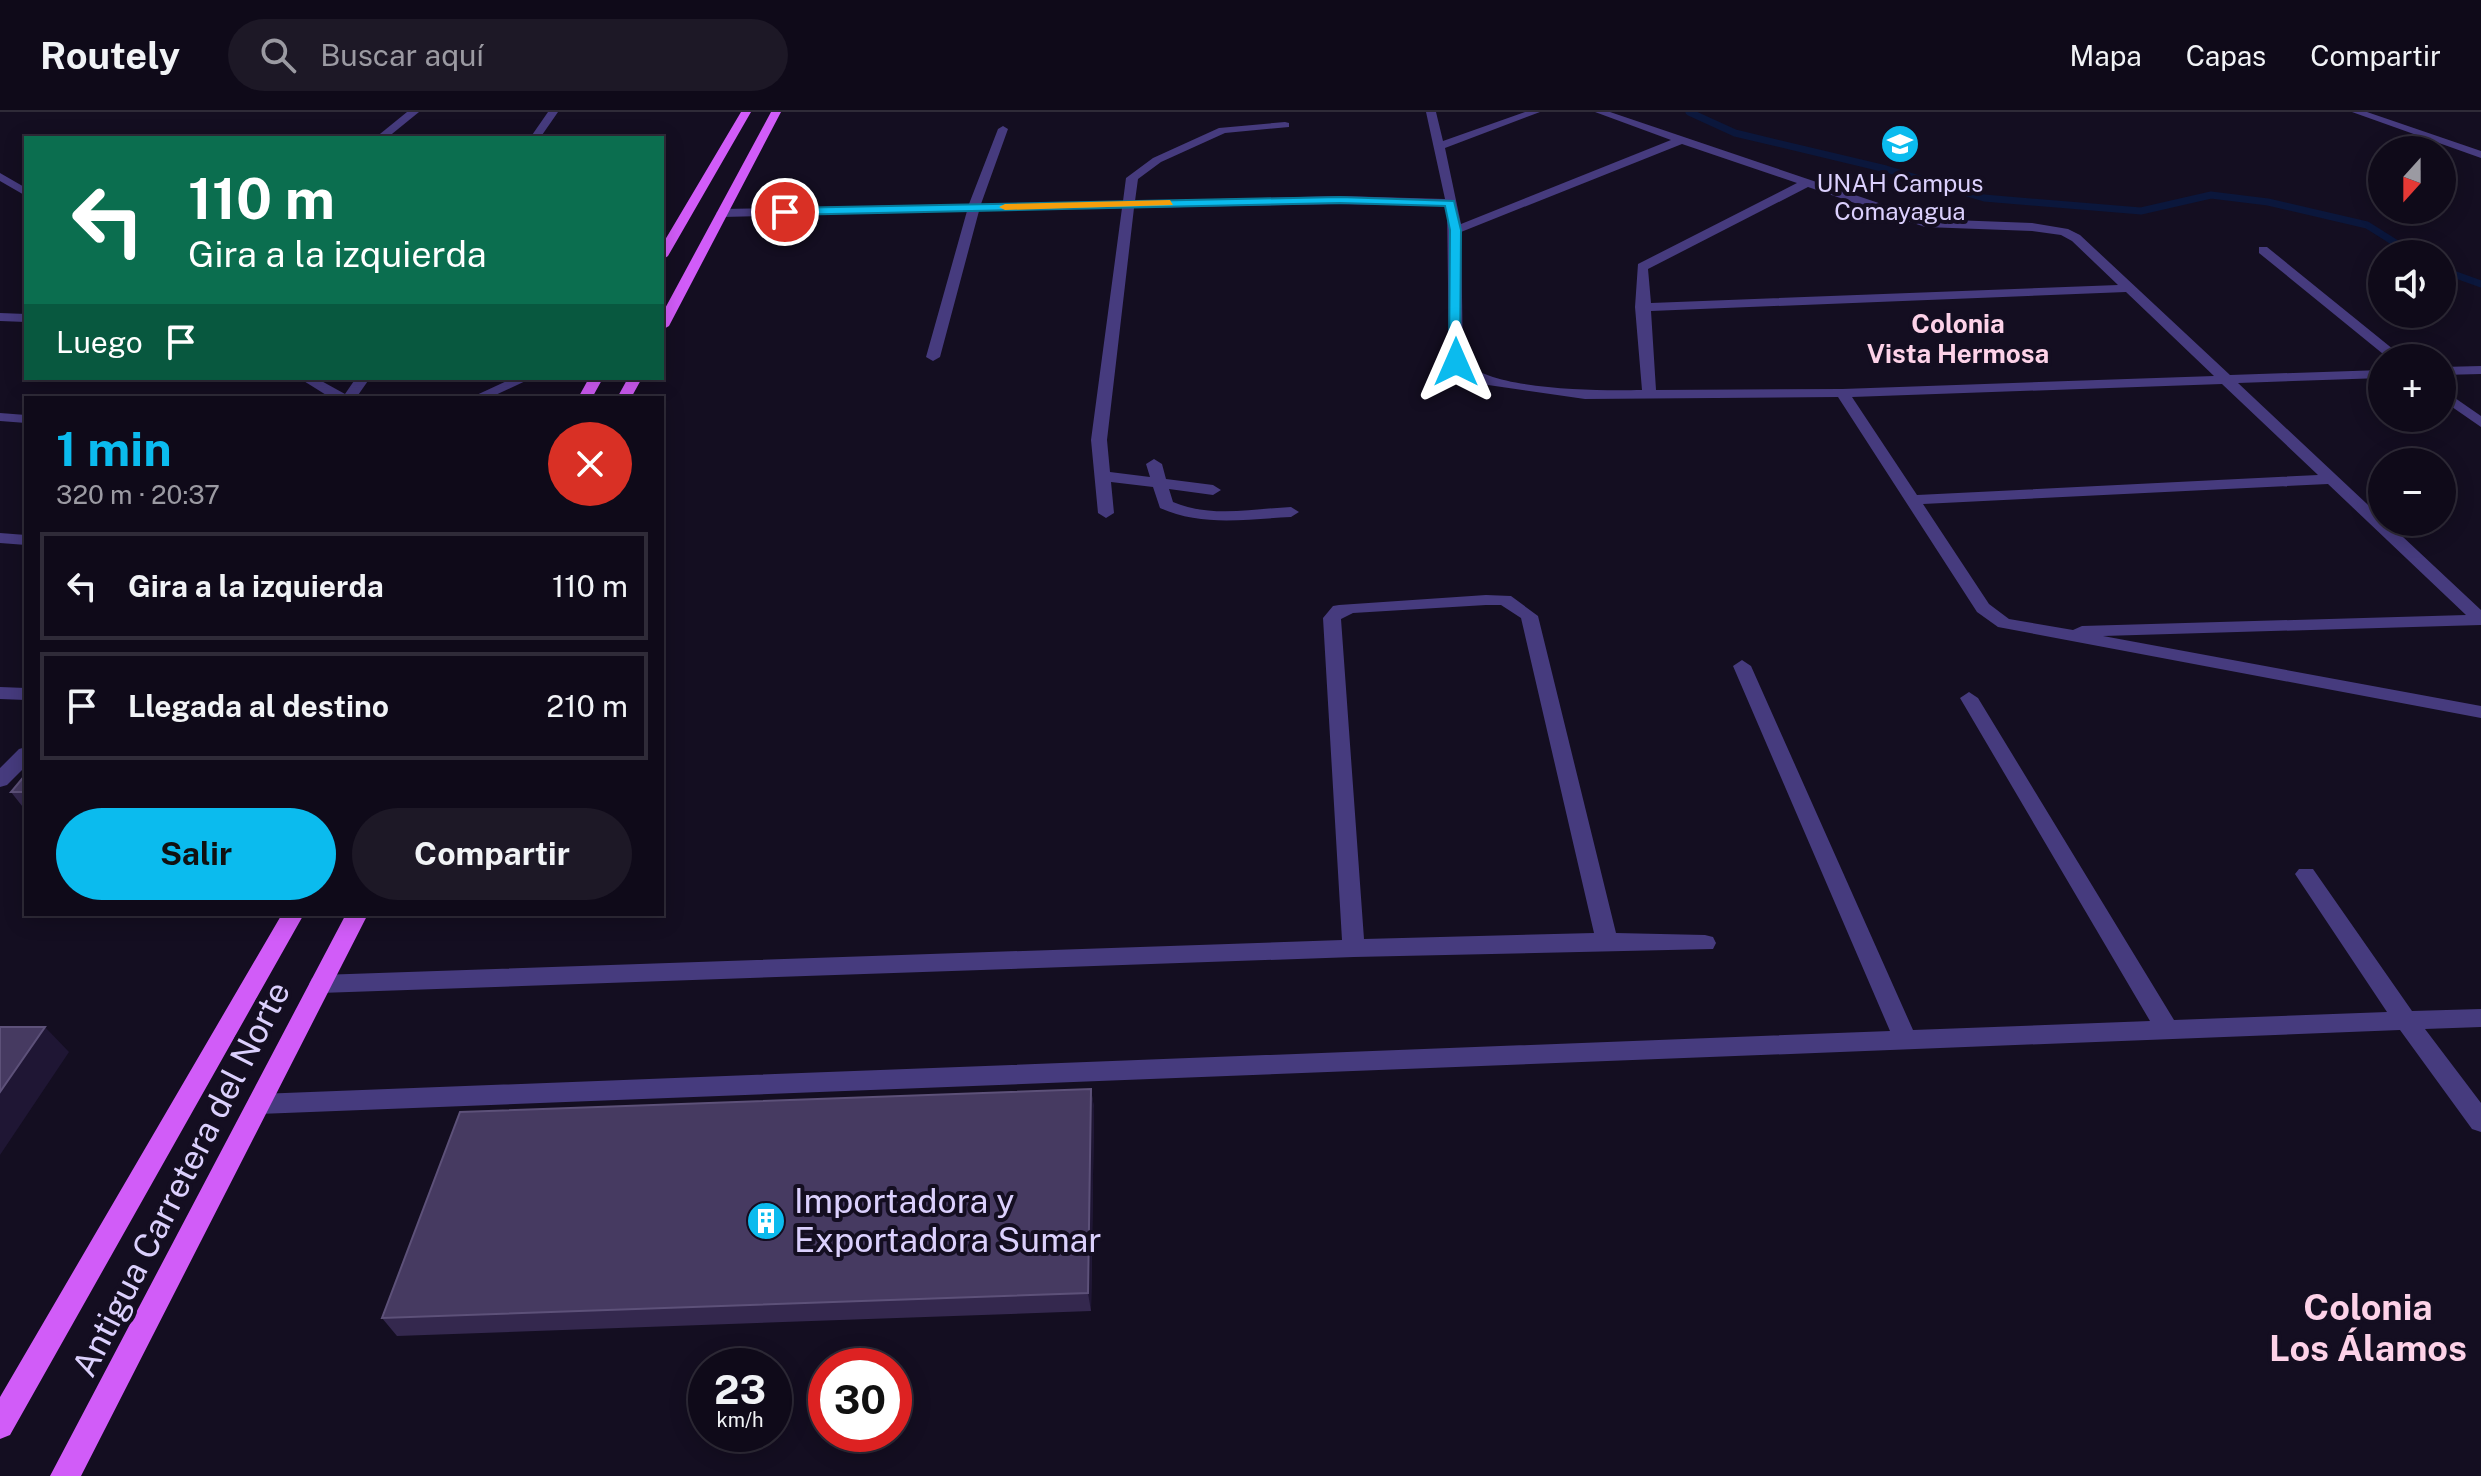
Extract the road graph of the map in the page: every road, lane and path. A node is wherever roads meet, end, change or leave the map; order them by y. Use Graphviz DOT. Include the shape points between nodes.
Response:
graph roads {
  1 [pos="414,112"];
  2 [pos="553,112"];
  3 [pos="746,112"];
  4 [pos="776,112"];
  5 [pos="1431,112"];
  6 [pos="1535,112"];
  7 [pos="1600,112"];
  8 [pos="2357,112"];
  9 [pos="1285,125"];
  10 [pos="1003,129"];
  11 [pos="383,136"];
  12 [pos="536,136"];
  13 [pos="1681,140"];
  14 [pos="1440,146"];
  15 [pos="2481,155"];
  16 [pos="0,176"];
  17 [pos="1806,183"];
  18 [pos="24,192"];
  19 [pos="1450,203"];
  20 [pos="1127,204"];
  21 [pos="974,207"];
  22 [pos="722,213"];
  23 [pos="1456,230"];
  24 [pos="2263,250"];
  25 [pos="664,253"];
  26 [pos="2130,288"];
  27 [pos="1642,307"];
  28 [pos="0,317"];
  29 [pos="24,318"];
  30 [pos="664,322"];
  31 [pos="2380,344"];
  32 [pos="933,357"];
  33 [pos="2481,370"];
  34 [pos="2456,371"];
  35 [pos="2368,374"];
  36 [pos="2226,379"];
  37 [pos="310,380"];
  38 [pos="520,380"];
  39 [pos="1842,393"];
  40 [pos="1649,395"];
  41 [pos="338,396"];
  42 [pos="482,396"];
  43 [pos="2456,404"];
  44 [pos="0,417"];
  45 [pos="23,419"];
  46 [pos="2481,423"];
  47 [pos="0,433"];
  48 [pos="1154,464"];
  49 [pos="1102,476"];
  50 [pos="2331,479"];
  51 [pos="1159,482"];
  52 [pos="1213,490"];
  53 [pos="1912,500"];
  54 [pos="1291,512"];
  55 [pos="1106,513"];
  56 [pos="0,538"];
  57 [pos="24,540"];
  58 [pos="2481,620"];
  59 [pos="2038,632"];
  60 [pos="1742,666"];
  61 [pos="0,693"];
  62 [pos="24,694"];
  63 [pos="1969,698"];
  64 [pos="2481,712"];
  65 [pos="24,756"];
  66 [pos="0,780"];
  67 [pos="2306,874"];
  68 [pos="292,916"];
  69 [pos="356,916"];
  70 [pos="1607,941"];
  71 [pos="1705,943"];
  72 [pos="1354,948"];
  73 [pos="320,984"];
  74 [pos="2481,1018"];
  75 [pos="2405,1020"];
  76 [pos="2167,1030"];
  77 [pos="1904,1037"];
  78 [pos="259,1104"];
  79 [pos="2481,1122"];
  80 [pos="0,1425"];
  81 [pos="65,1476"];
  1 -- 11 [label="street"];
  2 -- 12 [label="street"];
  3 -- 25 [label="main road"];
  4 -- 22 [label="main road"];
  5 -- 14 [label="street"];
  6 -- 14 [label="street"];
  7 -- 13 [label="street"];
  8 -- 15 [label="street"];
  9 -- 20 [label="street" via="1236,127 1157,160 1132,178"];
  10 -- 21 [label="street"];
  13 -- 17 [label="street"];
  13 -- 23 [label="street"];
  14 -- 19 [label="street"];
  16 -- 18 [label="street"];
  17 -- 26 [label="street" via="1925,223 2064,232"];
  17 -- 27 [label="street" via="1642,267"];
  19 -- 20 [label="street"];
  19 -- 23 [label="street"];
  20 -- 21 [label="street"];
  20 -- 49 [label="street" via="1099,440"];
  21 -- 22 [label="street"];
  21 -- 32 [label="street"];
  22 -- 30 [label="main road"];
  23 -- 40 [label="street" via="1456,362 1467,373 1535,390"];
  24 -- 31 [label="street"];
  26 -- 27 [label="street"];
  26 -- 36 [label="street"];
  27 -- 40 [label="street"];
  28 -- 29 [label="street"];
  33 -- 34 [label="street"];
  35 -- 36 [label="street"];
  36 -- 39 [label="street"];
  36 -- 50 [label="street"];
  37 -- 41 [label="street"];
  38 -- 42 [label="street"];
  39 -- 40 [label="street"];
  39 -- 53 [label="street"];
  43 -- 46 [label="street"];
  44 -- 45 [label="street"];
  45 -- 47 [label="street"];
  48 -- 51 [label="street"];
  49 -- 51 [label="street"];
  49 -- 55 [label="street"];
  50 -- 53 [label="street"];
  50 -- 58 [label="street"];
  51 -- 52 [label="street"];
  51 -- 54 [label="street" via="1166,505 1173,509 1210,514"];
  53 -- 59 [label="street" via="1983,608 2004,623"];
  56 -- 57 [label="street"];
  58 -- 59 [label="street"];
  59 -- 64 [label="street"];
  60 -- 77 [label="street"];
  61 -- 62 [label="street"];
  63 -- 76 [label="street"];
  65 -- 66 [label="street"];
  67 -- 75 [label="street"];
  68 -- 80 [label="main road, Antigua Carretera del Norte"];
  69 -- 73 [label="main road, Antigua Carretera del Norte"];
  70 -- 71 [label="street"];
  70 -- 72 [label="street"];
  70 -- 72 [label="street" via="1529,616 1505,600 1486,600 1353,608 1339,610 1332,618"];
  72 -- 73 [label="street"];
  73 -- 78 [label="main road, Antigua Carretera del Norte"];
  74 -- 75 [label="street"];
  75 -- 76 [label="street"];
  75 -- 79 [label="street"];
  76 -- 77 [label="street"];
  77 -- 78 [label="street"];
  78 -- 81 [label="main road, Antigua Carretera del Norte"];
}
